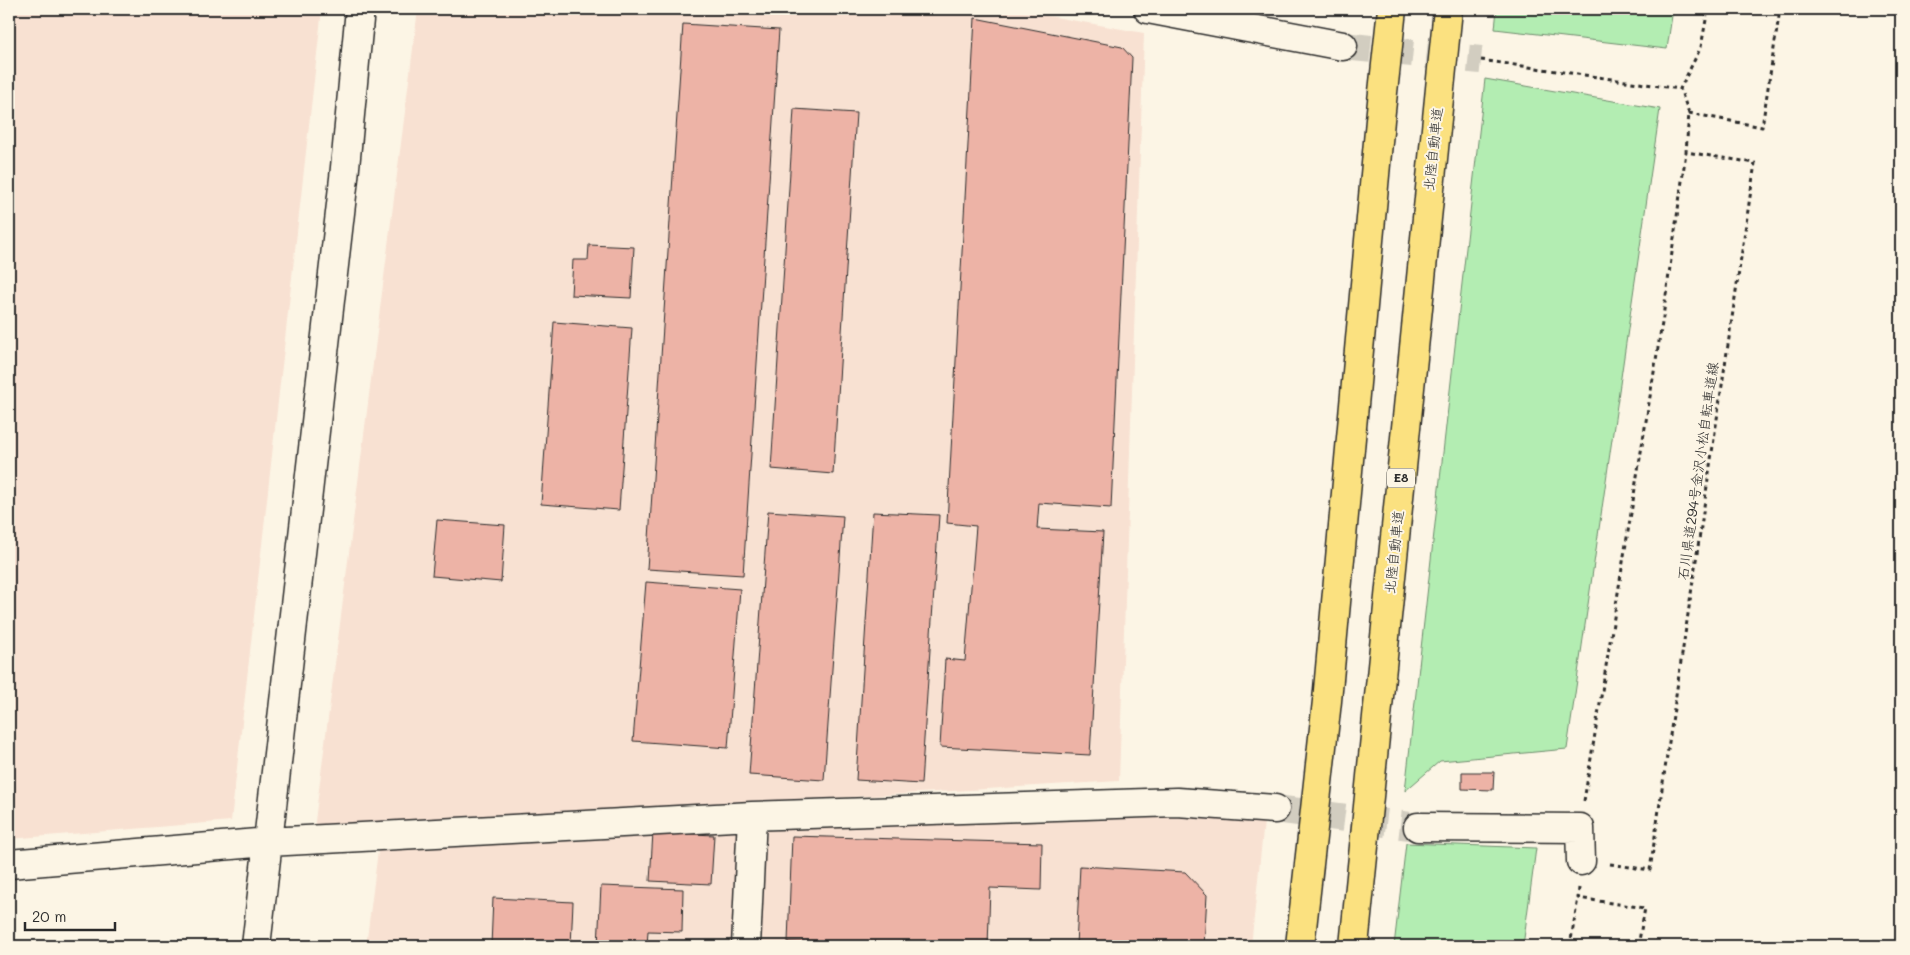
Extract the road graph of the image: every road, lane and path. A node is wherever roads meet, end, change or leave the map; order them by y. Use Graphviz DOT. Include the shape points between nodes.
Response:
graph roads {
  1 [pos="360,9"];
  2 [pos="1148,9"];
  3 [pos="1392,9"];
  4 [pos="1448,9"];
  5 [pos="1708,9"];
  6 [pos="1780,9"];
  7 [pos="1343,46"];
  8 [pos="1482,60"];
  9 [pos="1680,89"];
  10 [pos="1689,113"];
  11 [pos="1686,152"];
  12 [pos="1275,808"];
  13 [pos="752,816"];
  14 [pos="1418,827"];
  15 [pos="1580,828"];
  16 [pos="268,842"];
  17 [pos="1581,861"];
  18 [pos="9,864"];
  19 [pos="1578,898"];
  20 [pos="256,946"];
  21 [pos="746,946"];
  22 [pos="1300,946"];
  23 [pos="1354,946"];
  24 [pos="1570,946"];
  25 [pos="1638,946"];
  1 -- 16 [label="street" via="344,178"];
  2 -- 7 [label="street"];
  3 -- 22 [label="highway" via="1327,701"];
  4 -- 23 [label="highway, 北陸自動車道 / E8"];
  5 -- 9 [label="path" via="1701,48"];
  6 -- 10 [label="path" via="1762,127"];
  8 -- 9 [label="path"];
  9 -- 10 [label="path"];
  10 -- 11 [label="path"];
  11 -- 15 [label="path" via="1663,317"];
  11 -- 17 [label="path, 石川県道294号金沢小松自転車道線" via="1755,163 1650,870"];
  12 -- 13 [label="street" via="1177,802"];
  13 -- 16 [label="street"];
  13 -- 21 [label="street"];
  14 -- 15 [label="street"];
  15 -- 17 [label="street"];
  16 -- 18 [label="street"];
  16 -- 20 [label="street"];
  17 -- 19 [label="path"];
  19 -- 24 [label="path"];
  19 -- 25 [label="path" via="1645,908"];
}
